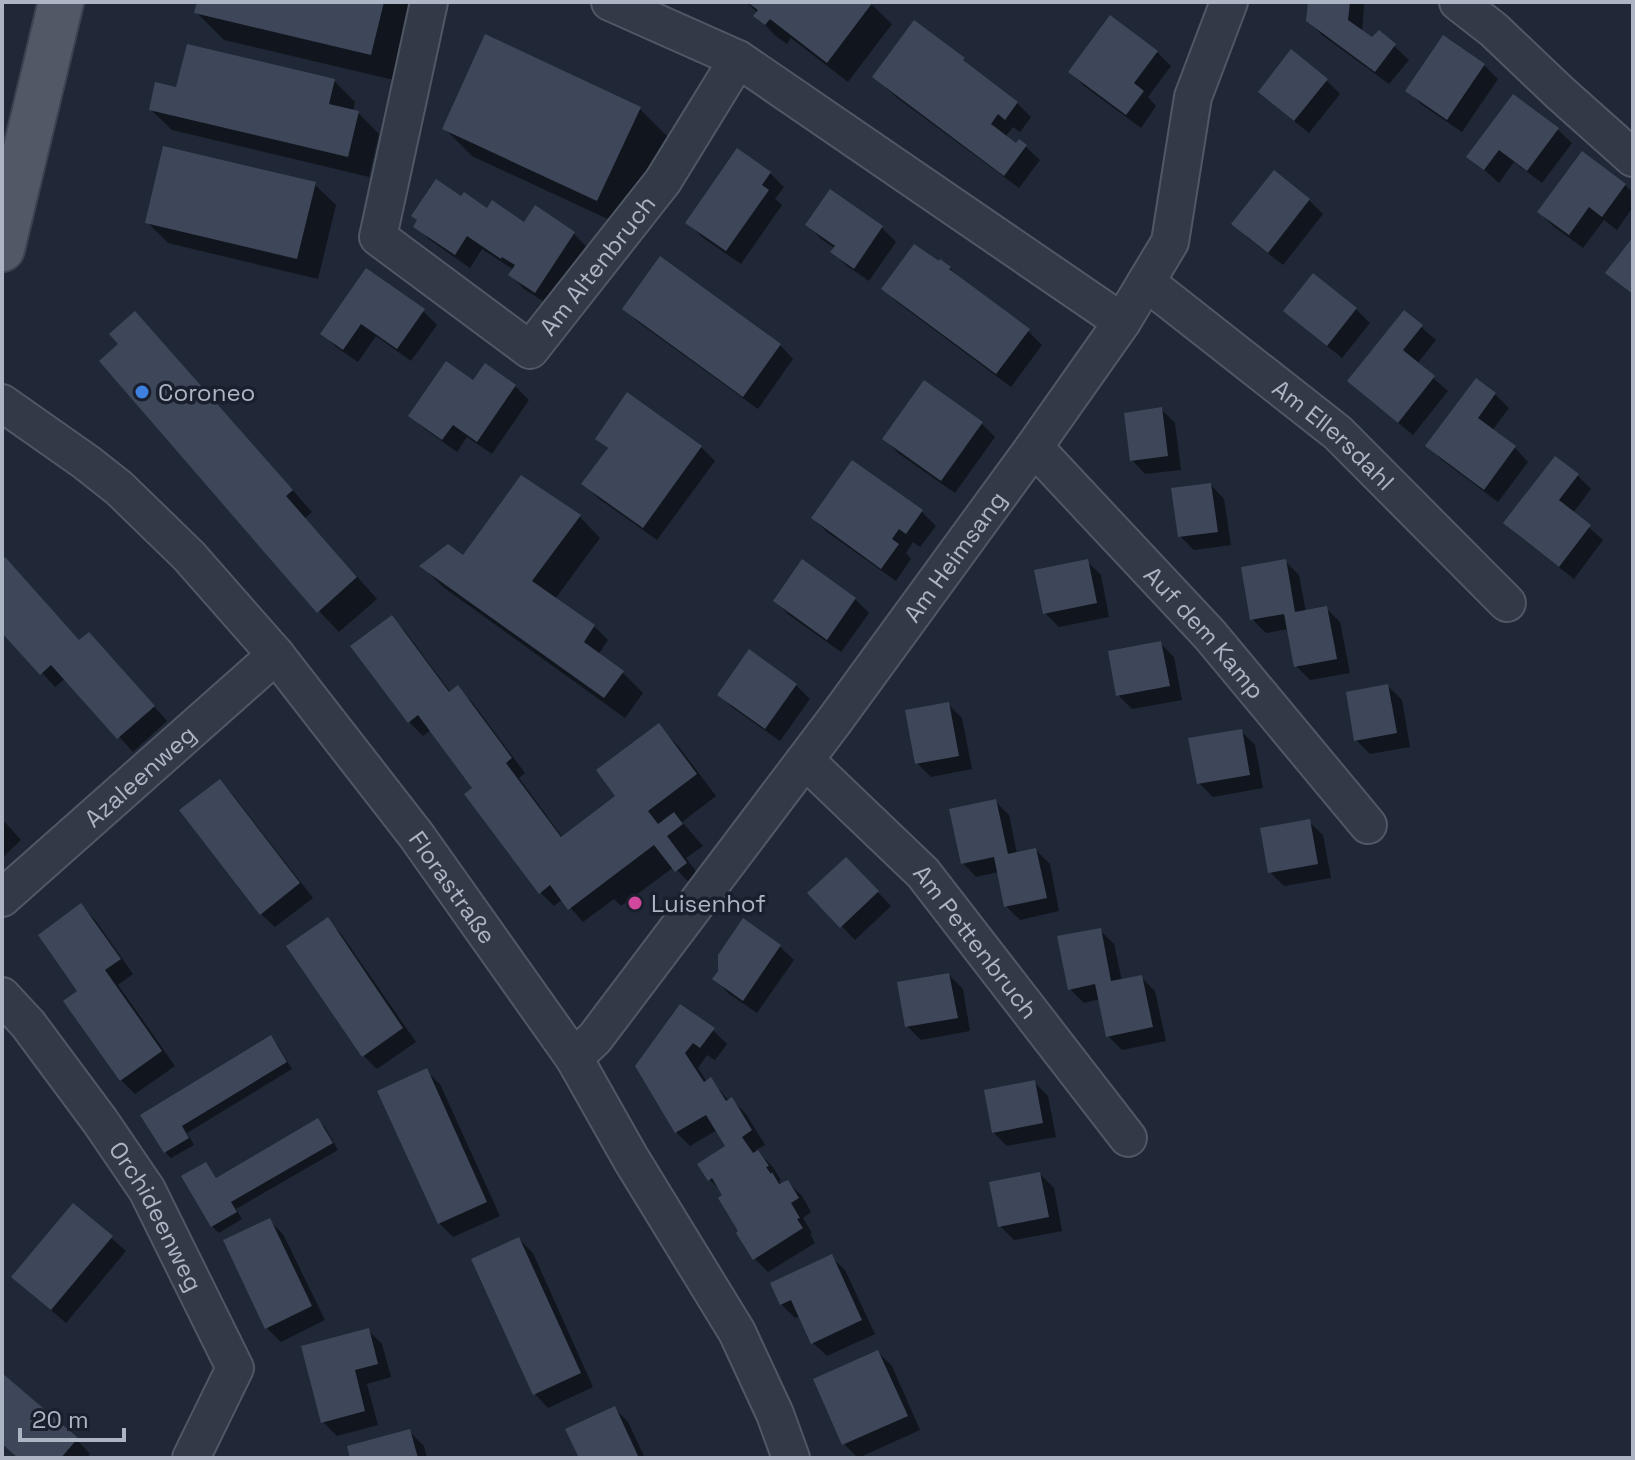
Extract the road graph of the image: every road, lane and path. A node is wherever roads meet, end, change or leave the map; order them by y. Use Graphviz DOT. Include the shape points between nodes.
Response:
graph roads {
  1 [pos="61,2"];
  2 [pos="429,2"];
  3 [pos="610,2"];
  4 [pos="1229,2"];
  5 [pos="1458,2"];
  6 [pos="738,59"];
  7 [pos="1633,158"];
  8 [pos="2,249"];
  9 [pos="1146,282"];
  10 [pos="1122,322"];
  11 [pos="2,403"];
  12 [pos="1034,447"];
  13 [pos="1507,603"];
  14 [pos="276,655"];
  15 [pos="805,760"];
  16 [pos="1368,825"];
  17 [pos="2,898"];
  18 [pos="2,996"];
  19 [pos="574,1058"];
  20 [pos="1128,1138"];
  21 [pos="191,1458"];
  22 [pos="791,1458"];
  1 -- 8 [label="main road"];
  2 -- 6 [label="street, Am Altenbruch" via="378,237 530,350 663,181"];
  3 -- 6 [label="street"];
  4 -- 9 [label="street, Am Heimsang" via="1193,97 1170,242"];
  5 -- 7 [label="street"];
  6 -- 10 [label="street"];
  9 -- 10 [label="street, Am Heimsang"];
  9 -- 13 [label="street, Am Ellersdahl" via="1338,433"];
  10 -- 12 [label="street, Am Heimsang"];
  11 -- 14 [label="street, Florastraße" via="119,488 189,556"];
  12 -- 15 [label="street, Am Heimsang"];
  12 -- 16 [label="street, Auf dem Kamp" via="1210,635"];
  14 -- 17 [label="street, Azaleenweg"];
  14 -- 19 [label="street, Florastraße" via="416,835"];
  15 -- 19 [label="street, Am Heimsang" via="595,1038"];
  15 -- 20 [label="street, Am Pettenbruch" via="923,873"];
  18 -- 21 [label="street, Orchideenweg" via="28,1024 147,1190 235,1368"];
  19 -- 22 [label="street, Florastraße" via="737,1332"];
}
